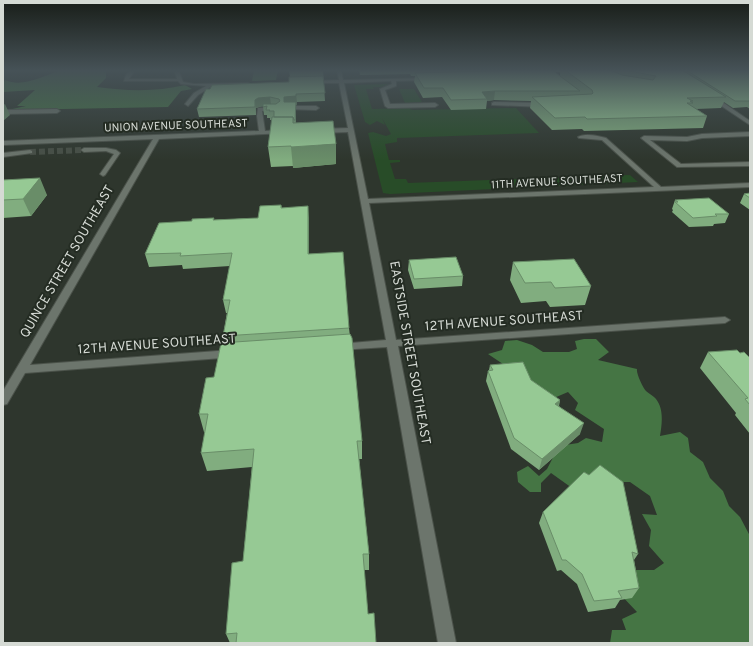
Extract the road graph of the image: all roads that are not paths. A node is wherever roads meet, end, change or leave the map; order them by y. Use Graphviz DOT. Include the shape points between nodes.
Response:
graph roads {
  1 [pos="191,100"];
  2 [pos="345,100"];
  3 [pos="386,100"];
  4 [pos="716,100"];
  5 [pos="188,104"];
  6 [pos="494,104"];
  7 [pos="550,104"];
  8 [pos="435,105"];
  9 [pos="288,108"];
  10 [pos="316,108"];
  11 [pos="276,109"];
  12 [pos="57,111"];
  13 [pos="3,112"];
  14 [pos="750,123"];
  15 [pos="351,130"];
  16 [pos="317,131"];
  17 [pos="288,132"];
  18 [pos="262,133"];
  19 [pos="750,134"];
  20 [pos="157,137"];
  21 [pos="581,137"];
  22 [pos="3,143"];
  23 [pos="84,150"];
  24 [pos="30,152"];
  25 [pos="3,156"];
  26 [pos="750,164"];
  27 [pos="103,174"];
  28 [pos="750,184"];
  29 [pos="659,188"];
  30 [pos="364,202"];
  31 [pos="725,320"];
  32 [pos="392,343"];
  33 [pos="326,348"];
  34 [pos="240,353"];
  35 [pos="21,368"];
  36 [pos="3,401"];
  37 [pos="447,643"];
  1 -- 5 [label="street"];
  2 -- 15 [label="street, EASTSIDE STREET SOUTHEAST"];
  3 -- 8 [label="street" via="388,106"];
  4 -- 14 [label="street"];
  6 -- 7 [label="street"];
  9 -- 10 [label="street"];
  11 -- 18 [label="street" via="260,109"];
  12 -- 13 [label="street"];
  15 -- 16 [label="street"];
  15 -- 30 [label="street, EASTSIDE STREET SOUTHEAST"];
  17 -- 18 [label="street, UNION AVENUE SOUTHEAST"];
  18 -- 20 [label="street, UNION AVENUE SOUTHEAST"];
  19 -- 26 [label="street" via="687,139 644,138 680,166"];
  20 -- 22 [label="street, UNION AVENUE SOUTHEAST"];
  20 -- 35 [label="street, QUINCE STREET SOUTHEAST"];
  21 -- 29 [label="street" via="604,139"];
  23 -- 27 [label="street" via="113,150 117,154"];
  24 -- 25 [label="street"];
  28 -- 29 [label="street, 11TH AVENUE SOUTHEAST"];
  29 -- 30 [label="street, 11TH AVENUE SOUTHEAST"];
  30 -- 32 [label="street, EASTSIDE STREET SOUTHEAST"];
  31 -- 32 [label="street, 12TH AVENUE SOUTHEAST"];
  32 -- 33 [label="street, 12TH AVENUE SOUTHEAST"];
  32 -- 37 [label="street, EASTSIDE STREET SOUTHEAST"];
  34 -- 35 [label="street, 12TH AVENUE SOUTHEAST"];
  35 -- 36 [label="street, QUINCE STREET SOUTHEAST"];
}
